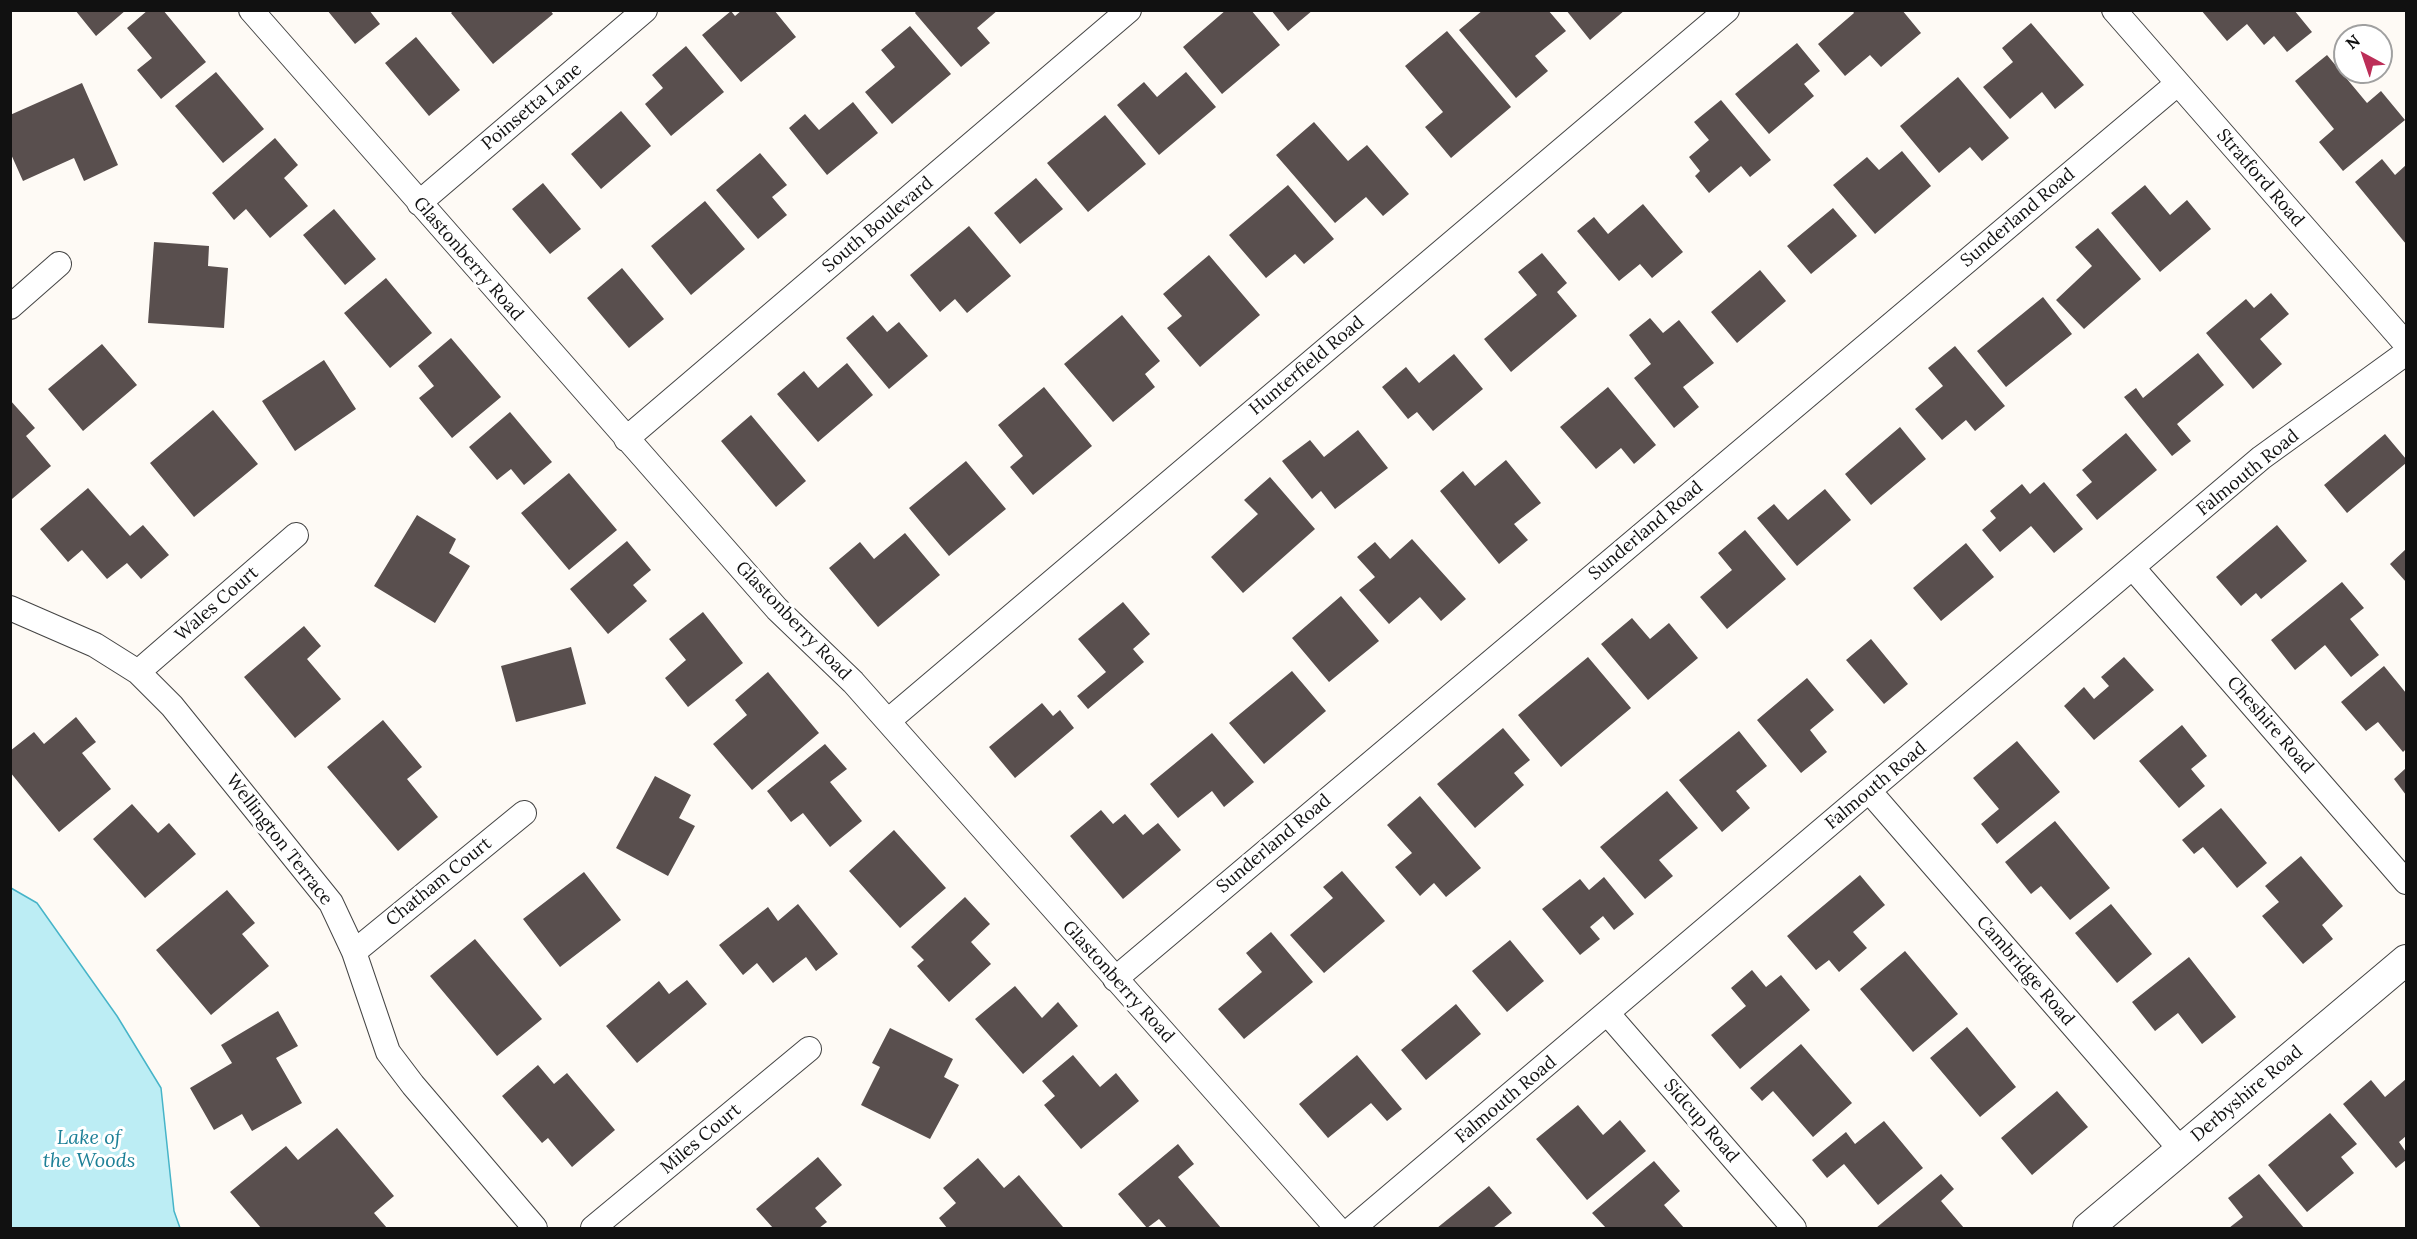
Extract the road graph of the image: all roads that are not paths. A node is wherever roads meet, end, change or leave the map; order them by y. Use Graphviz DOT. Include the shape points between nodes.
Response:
graph roads {
  1 [pos="251,10"];
  2 [pos="645,10"];
  3 [pos="1129,10"];
  4 [pos="1727,10"];
  5 [pos="2114,10"];
  6 [pos="2177,84"];
  7 [pos="419,203"];
  8 [pos="59,264"];
  9 [pos="10,307"];
  10 [pos="2406,344"];
  11 [pos="2406,353"];
  12 [pos="626,439"];
  13 [pos="296,535"];
  14 [pos="2133,568"];
  15 [pos="10,608"];
  16 [pos="138,672"];
  17 [pos="888,721"];
  18 [pos="1870,792"];
  19 [pos="524,813"];
  20 [pos="2406,882"];
  21 [pos="354,952"];
  22 [pos="2406,960"];
  23 [pos="1115,979"];
  24 [pos="1608,1014"];
  25 [pos="809,1049"];
  26 [pos="2181,1150"];
  27 [pos="535,1228"];
  28 [pos="593,1228"];
  29 [pos="1337,1228"];
  30 [pos="1353,1228"];
  31 [pos="1794,1228"];
  32 [pos="2088,1228"];
  1 -- 7 [label="street, Glastonberry Road"];
  2 -- 7 [label="street, Poinsetta Lane"];
  3 -- 12 [label="street, South Boulevard"];
  4 -- 17 [label="street, Hunterfield Road"];
  5 -- 6 [label="street, Stratford Road"];
  6 -- 10 [label="street, Stratford Road"];
  6 -- 23 [label="street, Sunderland Road"];
  7 -- 12 [label="street, Glastonberry Road"];
  8 -- 9 [label="street"];
  11 -- 14 [label="street, Falmouth Road" via="2261,458"];
  12 -- 17 [label="street, Glastonberry Road" via="777,609"];
  13 -- 16 [label="street, Wales Court"];
  14 -- 18 [label="street, Falmouth Road"];
  14 -- 20 [label="street, Cheshire Road"];
  15 -- 16 [label="street, Wellington Terrace" via="95,645"];
  16 -- 21 [label="street, Wellington Terrace" via="172,706 331,903"];
  17 -- 23 [label="street, Glastonberry Road"];
  18 -- 24 [label="street, Falmouth Road"];
  18 -- 26 [label="street, Cambridge Road"];
  19 -- 21 [label="street, Chatham Court"];
  21 -- 27 [label="street, Wellington Terrace" via="388,1052"];
  22 -- 26 [label="street, Derbyshire Road"];
  23 -- 29 [label="street, Glastonberry Road"];
  24 -- 30 [label="street, Falmouth Road"];
  24 -- 31 [label="street, Sidcup Road"];
  25 -- 28 [label="street, Miles Court"];
  26 -- 32 [label="street, Derbyshire Road"];
}
